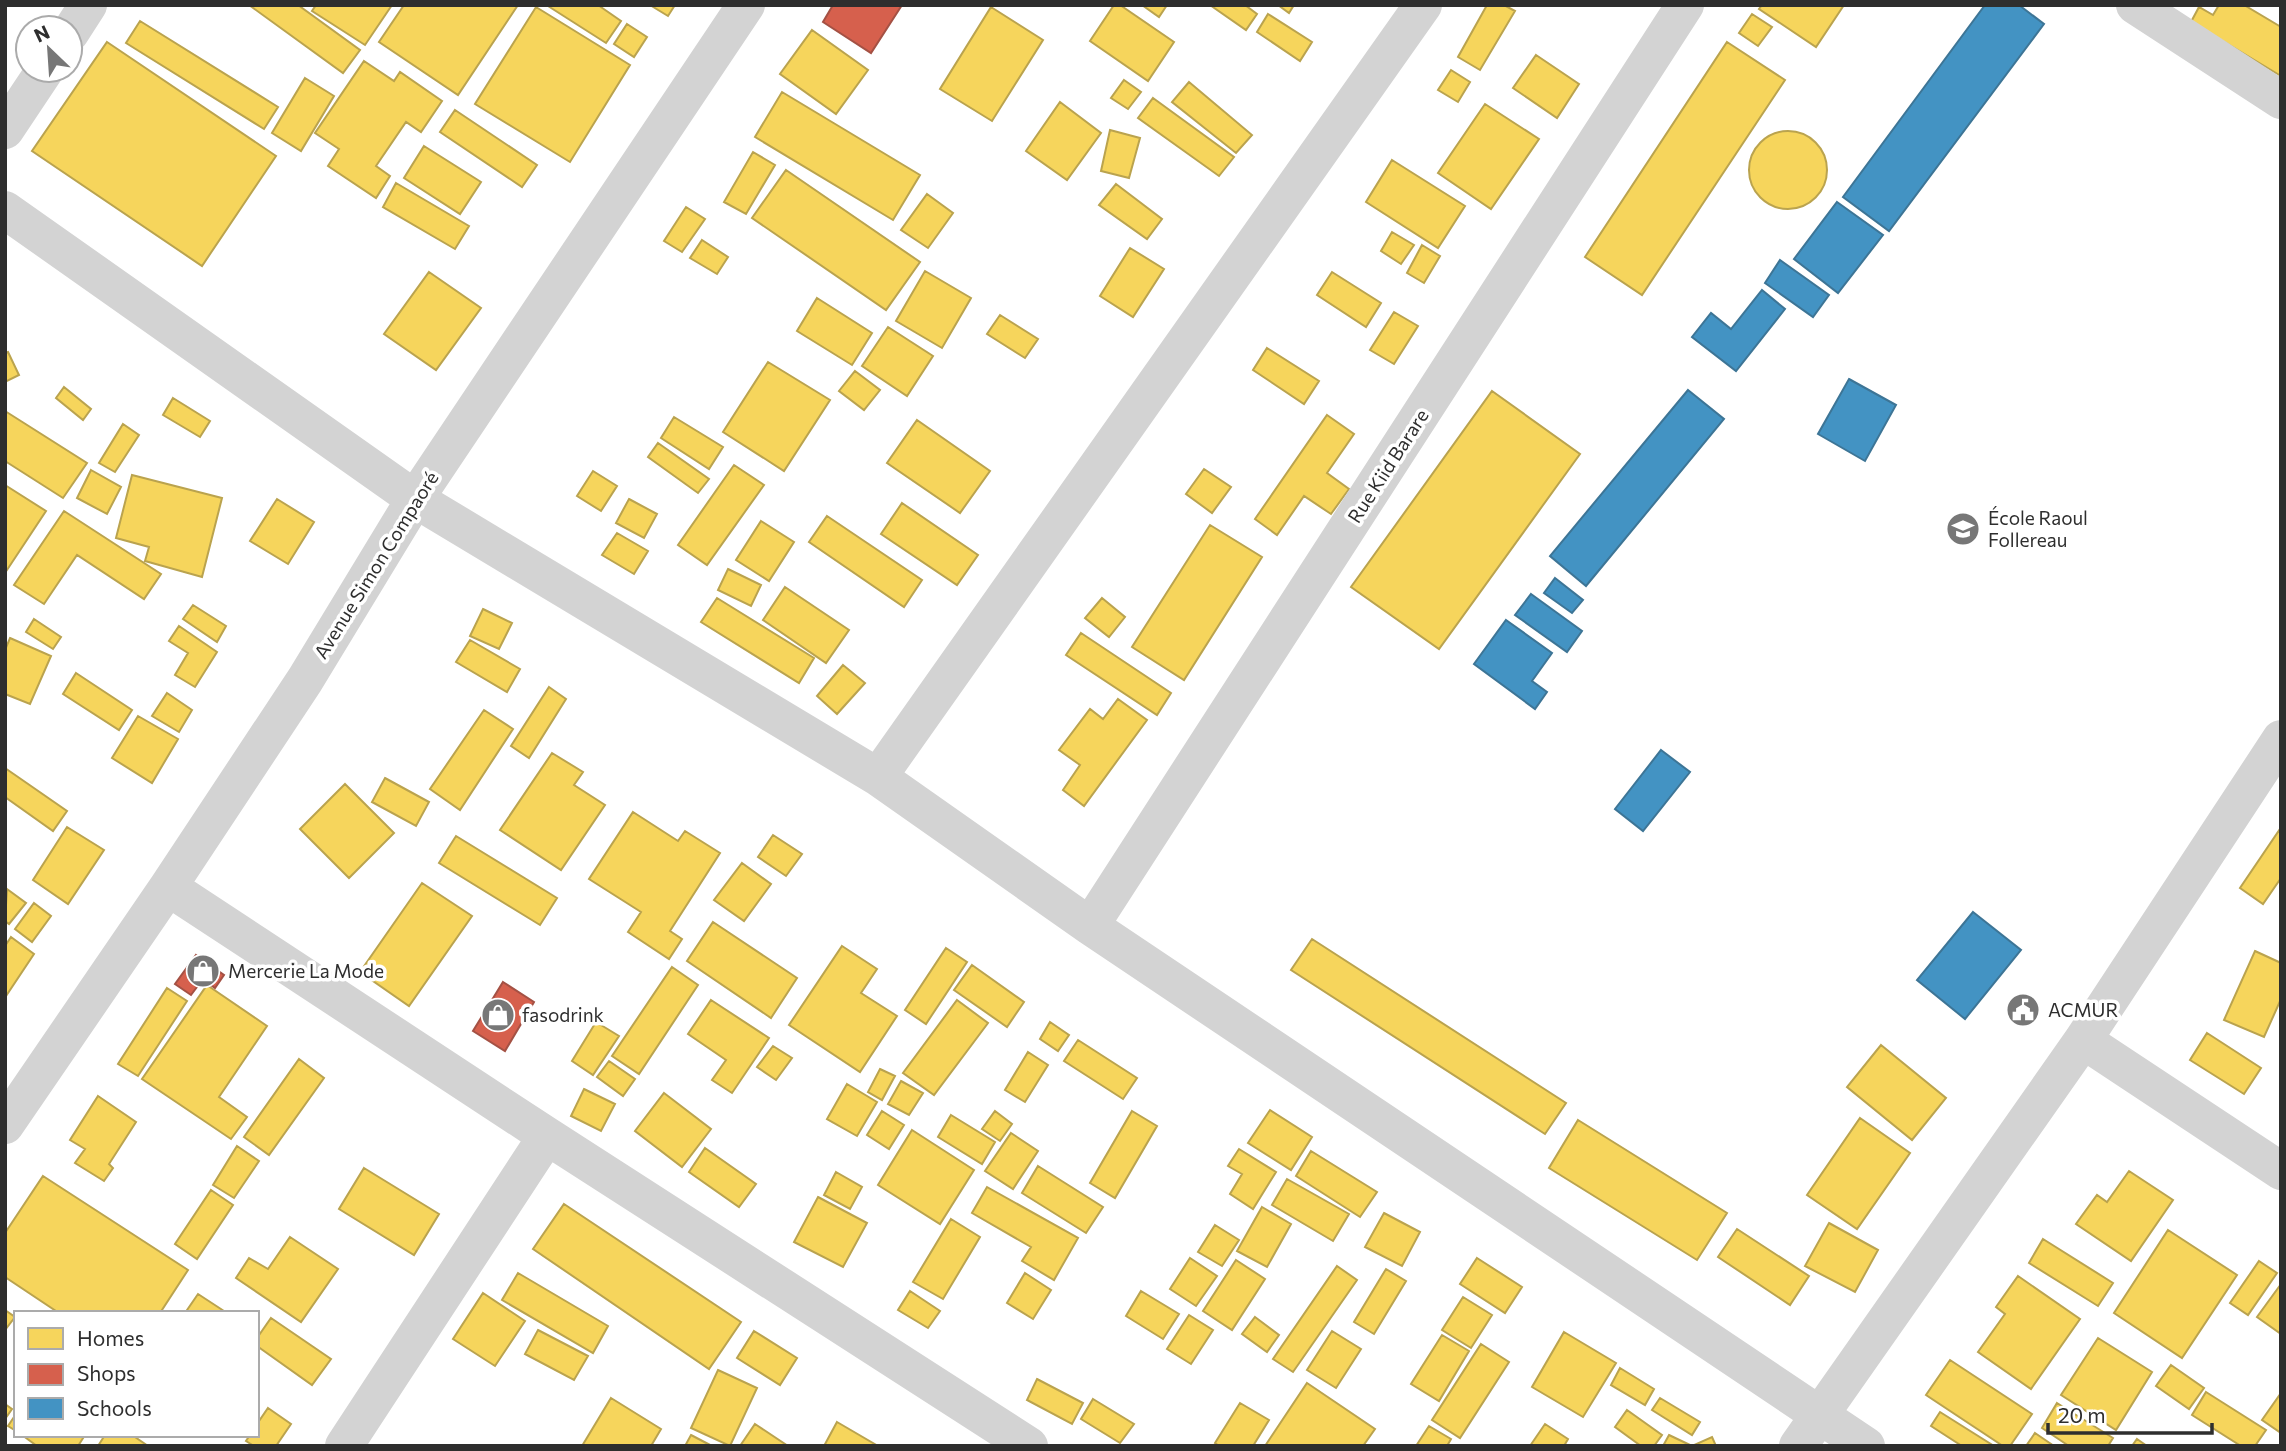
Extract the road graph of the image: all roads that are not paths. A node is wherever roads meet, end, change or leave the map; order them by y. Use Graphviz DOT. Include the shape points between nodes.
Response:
graph roads {
  1 [pos="746,5"];
  2 [pos="1423,5"];
  3 [pos="1685,5"];
  4 [pos="2135,5"];
  5 [pos="36,84"];
  6 [pos="2281,100"];
  7 [pos="5,130"];
  8 [pos="5,210"];
  9 [pos="415,499"];
  10 [pos="2281,739"];
  11 [pos="878,777"];
  12 [pos="168,887"];
  13 [pos="1090,926"];
  14 [pos="2082,1040"];
  15 [pos="5,1125"];
  16 [pos="547,1136"];
  17 [pos="2281,1171"];
  18 [pos="1820,1414"];
  19 [pos="344,1446"];
  20 [pos="1029,1446"];
  21 [pos="1798,1446"];
  22 [pos="1866,1446"];
  1 -- 9 [label="street, Avenue Simon Compaoré"];
  2 -- 11 [label="street"];
  3 -- 13 [label="street, Rue Kiid Barare"];
  4 -- 6 [label="street"];
  5 -- 7 [label="street"];
  8 -- 9 [label="street"];
  9 -- 11 [label="street"];
  9 -- 12 [label="street, Avenue Simon Compaoré" via="305,680"];
  10 -- 14 [label="street"];
  11 -- 13 [label="street"];
  12 -- 15 [label="street, Avenue Simon Compaoré"];
  12 -- 16 [label="street"];
  13 -- 18 [label="street"];
  14 -- 17 [label="street"];
  14 -- 18 [label="street"];
  16 -- 19 [label="street"];
  16 -- 20 [label="street"];
  18 -- 21 [label="street"];
  18 -- 22 [label="street"];
}
